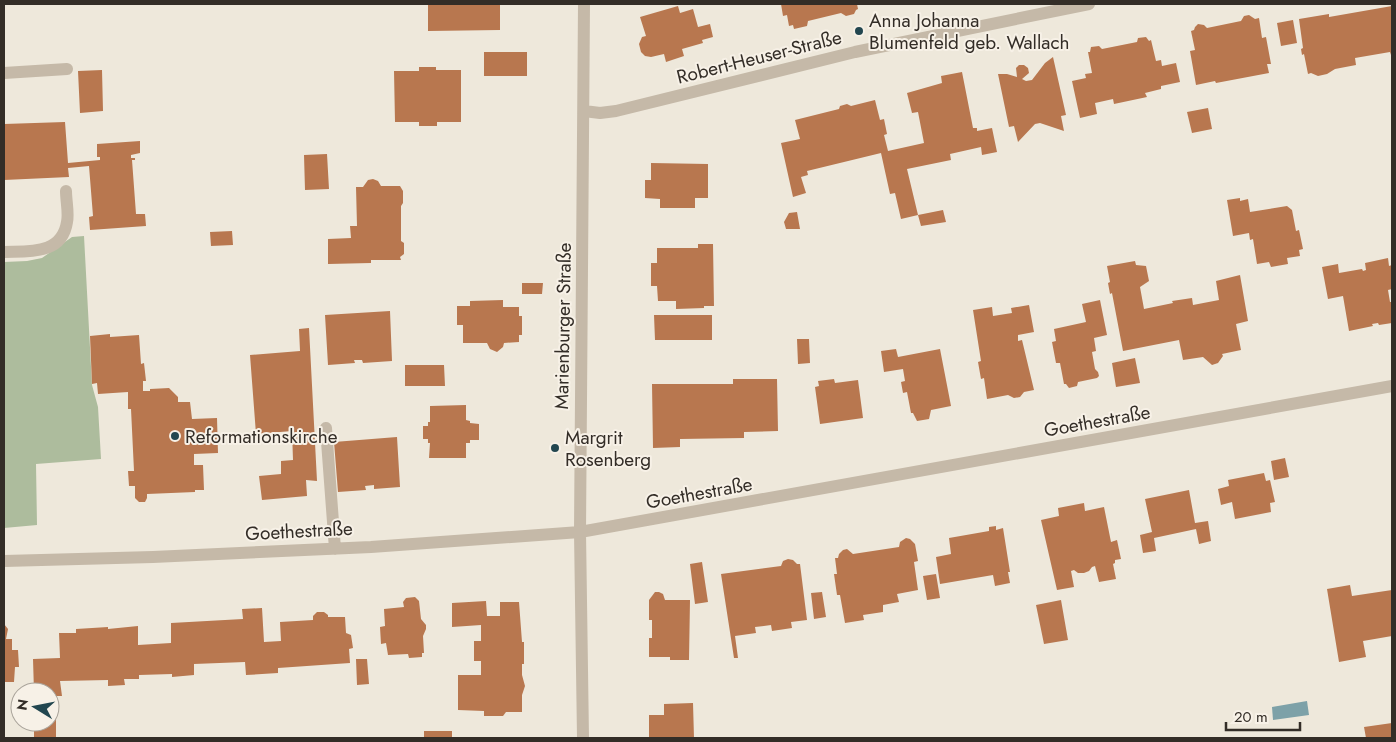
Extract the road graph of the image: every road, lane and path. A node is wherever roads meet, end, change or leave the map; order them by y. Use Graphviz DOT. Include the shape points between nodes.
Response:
graph roads {
  1 [pos="584,4"];
  2 [pos="1089,4"];
  3 [pos="67,69"];
  4 [pos="4,73"];
  5 [pos="584,111"];
  6 [pos="66,191"];
  7 [pos="4,252"];
  8 [pos="1392,386"];
  9 [pos="326,428"];
  10 [pos="580,532"];
  11 [pos="335,548"];
  12 [pos="4,561"];
  13 [pos="583,738"];
  1 -- 5 [label="street, Marienburger Straße"];
  2 -- 5 [label="street, Robert-Heuser-Straße" via="855,52 616,111"];
  3 -- 4 [label="street"];
  5 -- 10 [label="street, Marienburger Straße"];
  6 -- 7 [label="street" via="67,222 62,237 45,250"];
  8 -- 10 [label="street, Goethestraße"];
  9 -- 11 [label="street"];
  10 -- 11 [label="street, Goethestraße"];
  10 -- 13 [label="street, Marienburger Straße"];
  11 -- 12 [label="street, Goethestraße"];
}
